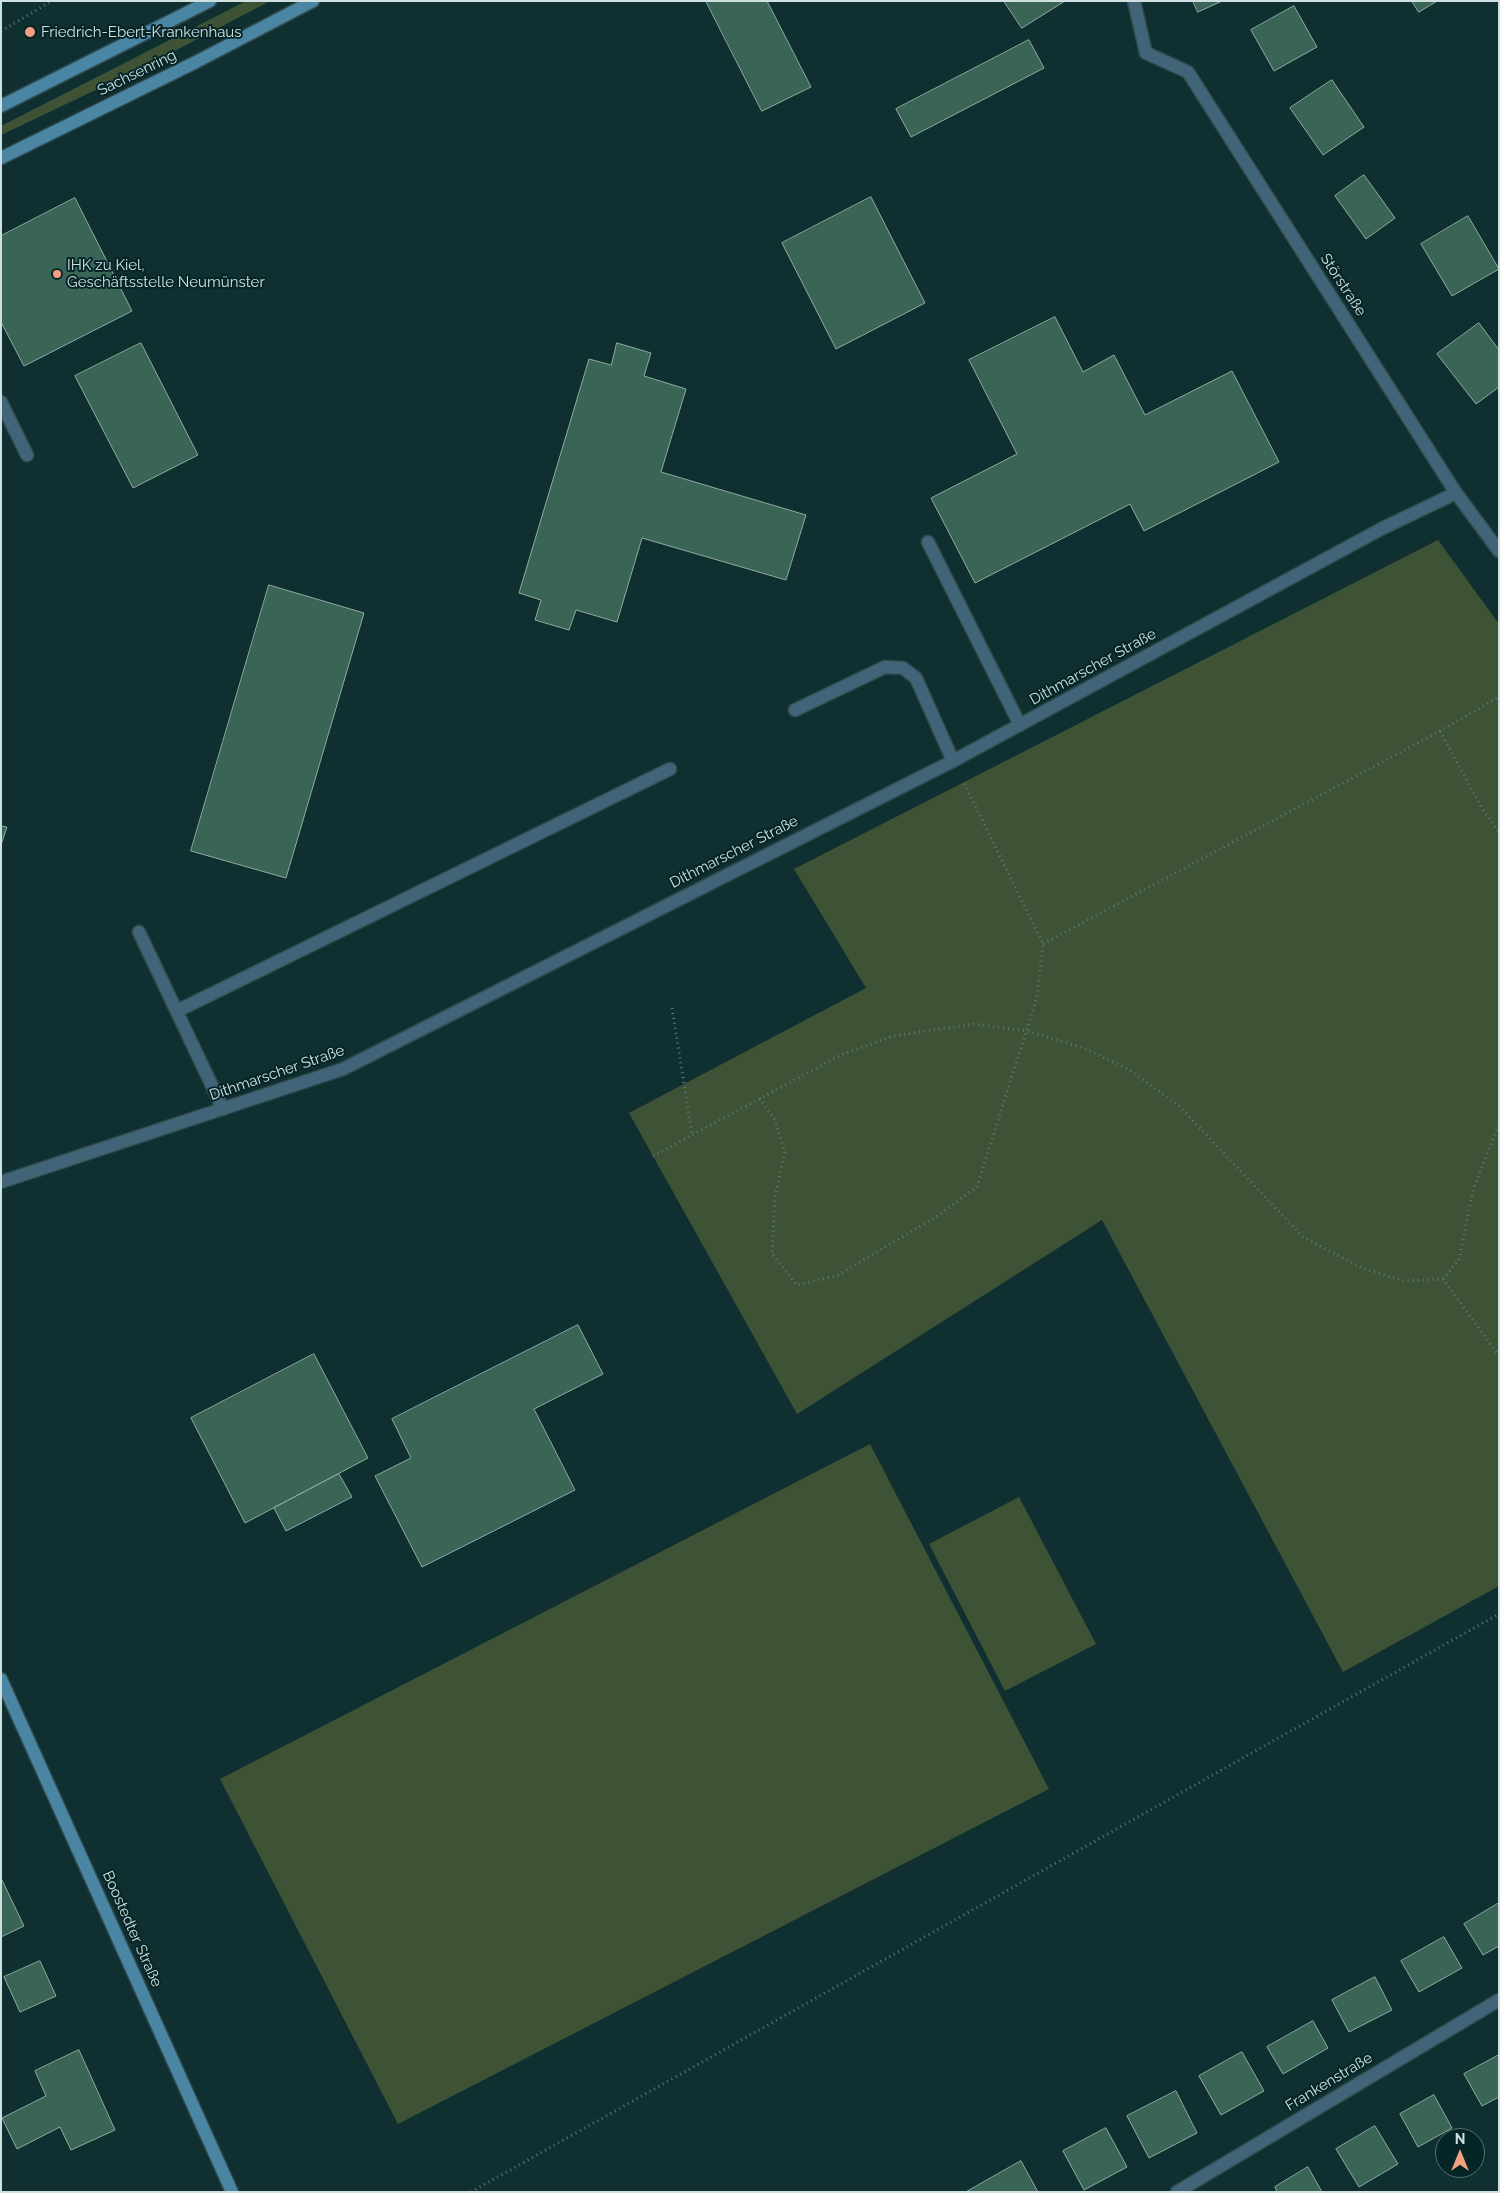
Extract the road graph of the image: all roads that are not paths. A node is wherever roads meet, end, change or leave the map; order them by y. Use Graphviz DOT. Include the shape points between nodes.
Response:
graph roads {
  1 [pos="210,1"];
  2 [pos="313,1"];
  3 [pos="1134,1"];
  4 [pos="1,106"];
  5 [pos="1,158"];
  6 [pos="1,402"];
  7 [pos="27,455"];
  8 [pos="1456,493"];
  9 [pos="928,542"];
  10 [pos="1499,552"];
  11 [pos="795,710"];
  12 [pos="1020,725"];
  13 [pos="954,761"];
  14 [pos="670,769"];
  15 [pos="139,932"];
  16 [pos="177,1011"];
  17 [pos="223,1109"];
  18 [pos="1,1182"];
  19 [pos="1,1679"];
  20 [pos="1499,2000"];
  21 [pos="232,2192"];
  22 [pos="1177,2192"];
  1 -- 4 [label="main road, Sachsenring"];
  2 -- 5 [label="main road, Sachsenring"];
  3 -- 8 [label="street, Störstraße" via="1146,53 1188,72"];
  6 -- 7 [label="street"];
  8 -- 10 [label="street, Störstraße"];
  8 -- 12 [label="street, Dithmarscher Straße" via="1381,529"];
  9 -- 12 [label="street"];
  11 -- 13 [label="street" via="885,667 903,668 916,678"];
  12 -- 13 [label="street, Dithmarscher Straße"];
  13 -- 17 [label="street, Dithmarscher Straße" via="343,1070"];
  14 -- 16 [label="street"];
  15 -- 16 [label="street"];
  16 -- 17 [label="street"];
  17 -- 18 [label="street, Dithmarscher Straße"];
  19 -- 21 [label="main road, Boostedter Straße"];
  20 -- 22 [label="street, Frankenstraße"];
}
